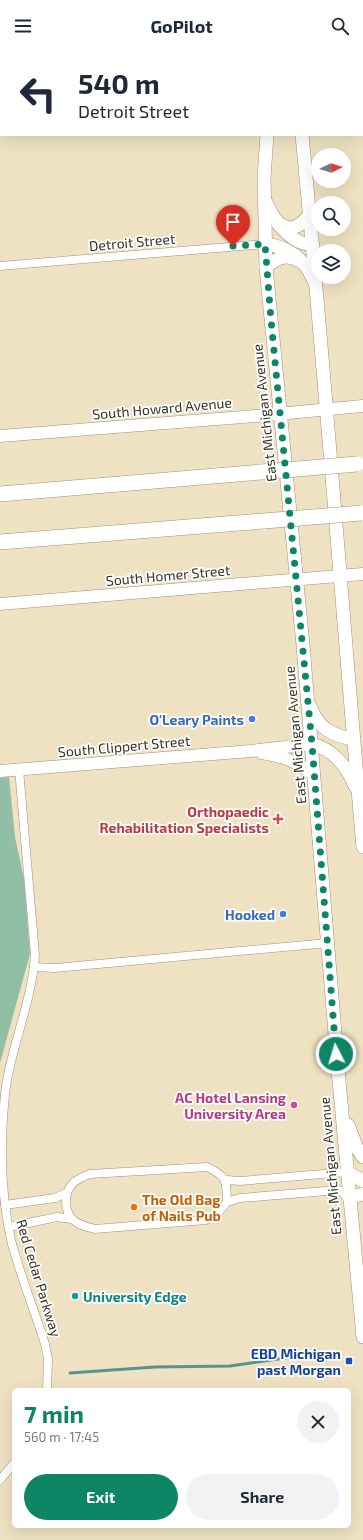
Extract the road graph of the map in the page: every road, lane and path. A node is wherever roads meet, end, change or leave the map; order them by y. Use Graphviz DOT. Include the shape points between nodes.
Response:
graph roads {
  1 [pos="267,136"];
  2 [pos="302,136"];
  3 [pos="264,196"];
  4 [pos="310,214"];
  5 [pos="277,222"];
  6 [pos="265,244"];
  7 [pos="313,244"];
  8 [pos="311,245"];
  9 [pos="0,266"];
  10 [pos="305,266"];
  11 [pos="266,267"];
  12 [pos="316,284"];
  13 [pos="316,287"];
  14 [pos="363,406"];
  15 [pos="326,410"];
  16 [pos="281,414"];
  17 [pos="0,436"];
  18 [pos="360,464"];
  19 [pos="0,494"];
  20 [pos="362,513"];
  21 [pos="0,542"];
  22 [pos="363,574"];
  23 [pos="339,576"];
  24 [pos="297,580"];
  25 [pos="0,604"];
  26 [pos="307,693"];
  27 [pos="358,739"];
  28 [pos="312,744"];
  29 [pos="251,751"];
  30 [pos="18,769"];
  31 [pos="0,771"];
  32 [pos="314,775"];
  33 [pos="359,797"];
  34 [pos="363,847"];
  35 [pos="328,943"];
  36 [pos="34,967"];
  37 [pos="342,1108"];
  38 [pos="362,1156"];
  39 [pos="347,1172"];
  40 [pos="226,1180"];
  41 [pos="363,1181"];
  42 [pos="66,1193"];
  43 [pos="363,1194"];
  44 [pos="350,1200"];
  45 [pos="227,1202"];
  46 [pos="5,1206"];
  47 [pos="72,1219"];
  48 [pos="9,1227"];
  49 [pos="363,1333"];
  50 [pos="363,1337"];
  51 [pos="47,1388"];
  52 [pos="12,1465"];
  53 [pos="0,1480"];
  1 -- 3 [label="main road, East Michigan Avenue"];
  2 -- 4 [label="main road"];
  3 -- 5 [label="main road"];
  3 -- 6 [label="main road, East Michigan Avenue"];
  4 -- 5 [label="main road" via="298,227 288,227"];
  4 -- 7 [label="main road"];
  5 -- 8 [label="main road" via="291,237 303,244"];
  6 -- 9 [label="street, Detroit Street"];
  6 -- 10 [label="main road" via="288,250"];
  6 -- 11 [label="main road, East Michigan Avenue"];
  10 -- 11 [label="main road" via="295,258 285,256 275,259"];
  10 -- 13 [label="main road"];
  11 -- 16 [label="main road, East Michigan Avenue"];
  12 -- 13 [label="main road"];
  13 -- 15 [label="main road"];
  14 -- 15 [label="street, South Howard Avenue"];
  15 -- 16 [label="street, South Howard Avenue"];
  15 -- 23 [label="main road"];
  16 -- 17 [label="street, South Howard Avenue"];
  16 -- 24 [label="main road, East Michigan Avenue"];
  18 -- 19 [label="highway, bridge"];
  20 -- 21 [label="highway, bridge"];
  22 -- 23 [label="street, South Homer Street"];
  23 -- 24 [label="street, South Homer Street"];
  23 -- 27 [label="main road"];
  24 -- 25 [label="street, South Homer Street"];
  24 -- 26 [label="main road, East Michigan Avenue"];
  26 -- 27 [label="main road" via="312,712 326,730 338,736"];
  26 -- 28 [label="main road, East Michigan Avenue"];
  27 -- 33 [label="main road"];
  28 -- 29 [label="street, South Clippert Street"];
  28 -- 32 [label="main road, East Michigan Avenue"];
  28 -- 33 [label="main road" via="326,749 339,760 351,776"];
  29 -- 30 [label="street, South Clippert Street"];
  29 -- 32 [label="street, South Clippert Street" via="287,758"];
  30 -- 31 [label="street, South Clippert Street"];
  30 -- 36 [label="street, Red Cedar Parkway" via="35,938"];
  32 -- 35 [label="main road, East Michigan Avenue"];
  33 -- 34 [label="main road"];
  35 -- 36 [label="street" via="55,968"];
  35 -- 37 [label="main road, East Michigan Avenue"];
  36 -- 46 [label="street, Red Cedar Parkway" via="6,1085 1,1149"];
  37 -- 38 [label="main road"];
  37 -- 39 [label="main road, East Michigan Avenue"];
  39 -- 40 [label="street"];
  39 -- 41 [label="main road"];
  39 -- 44 [label="main road, East Michigan Avenue"];
  40 -- 42 [label="street" via="219,1172 207,1167 90,1174 79,1178"];
  40 -- 45 [label="street"];
  42 -- 46 [label="street" via="55,1198"];
  42 -- 47 [label="street" via="66,1207"];
  43 -- 44 [label="main road"];
  44 -- 45 [label="street" via="342,1192 335,1190 240,1198"];
  44 -- 49 [label="main road, East Michigan Avenue"];
  45 -- 47 [label="street" via="218,1213 206,1220 95,1229 82,1226"];
  46 -- 48 [label="street, Red Cedar Parkway"];
  47 -- 48 [label="street" via="57,1217"];
  48 -- 51 [label="street, Red Cedar Parkway" via="45,1344 48,1358"];
  49 -- 50 [label="main road, East Michigan Avenue"];
  52 -- 53 [label="street"];
}
